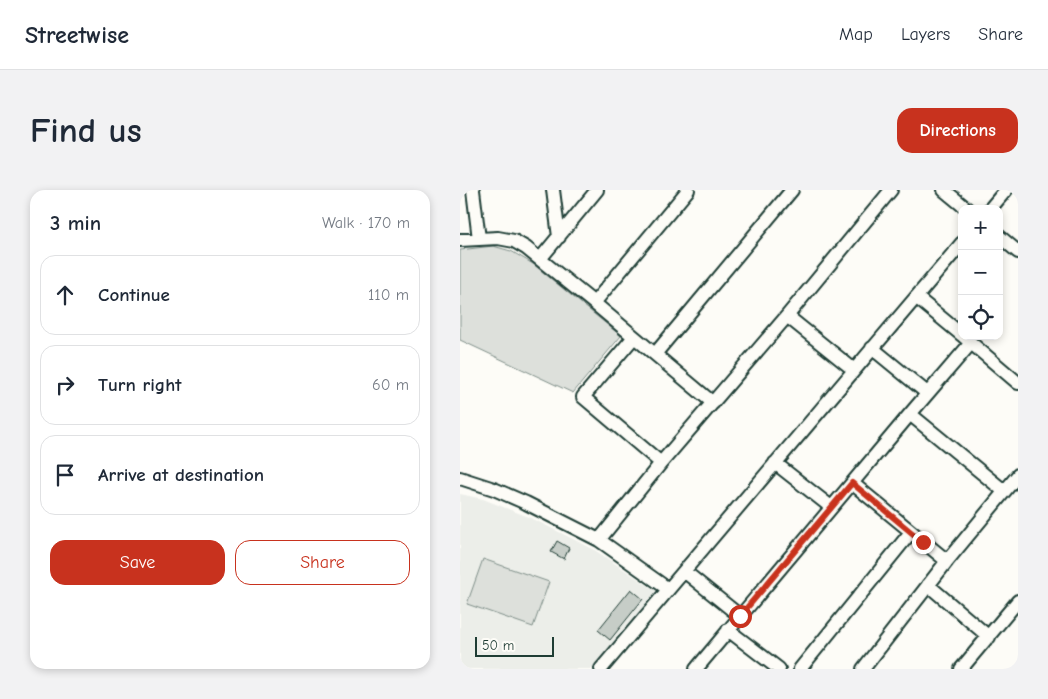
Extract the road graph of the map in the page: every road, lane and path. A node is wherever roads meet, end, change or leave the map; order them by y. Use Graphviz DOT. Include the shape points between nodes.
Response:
graph roads {
  1 [pos="473,190"];
  2 [pos="553,190"];
  3 [pos="597,190"];
  4 [pos="688,190"];
  5 [pos="792,190"];
  6 [pos="891,190"];
  7 [pos="944,190"];
  8 [pos="1006,190"];
  9 [pos="962,205"];
  10 [pos="993,205"];
  11 [pos="558,236"];
  12 [pos="479,239"];
  13 [pos="1003,239"];
  14 [pos="460,240"];
  15 [pos="958,248"];
  16 [pos="1018,252"];
  17 [pos="540,259"];
  18 [pos="916,297"];
  19 [pos="594,303"];
  20 [pos="787,316"];
  21 [pos="958,332"];
  22 [pos="634,336"];
  23 [pos="964,340"];
  24 [pos="967,340"];
  25 [pos="872,348"];
  26 [pos="654,354"];
  27 [pos="854,370"];
  28 [pos="1017,381"];
  29 [pos="927,394"];
  30 [pos="713,403"];
  31 [pos="910,414"];
  32 [pos="661,463"];
  33 [pos="775,463"];
  34 [pos="1018,475"];
  35 [pos="460,478"];
  36 [pos="852,483"];
  37 [pos="1004,491"];
  38 [pos="831,507"];
  39 [pos="912,532"];
  40 [pos="599,540"];
  41 [pos="947,561"];
  42 [pos="684,571"];
  43 [pos="928,585"];
  44 [pos="668,589"];
  45 [pos="1018,602"];
  46 [pos="740,616"];
  47 [pos="728,630"];
  48 [pos="989,637"];
  49 [pos="601,669"];
  50 [pos="696,669"];
  51 [pos="779,669"];
  52 [pos="800,669"];
  53 [pos="863,669"];
  54 [pos="961,669"];
  1 -- 12 [label="street"];
  2 -- 11 [label="street"];
  3 -- 11 [label="street"];
  4 -- 19 [label="street"];
  5 -- 26 [label="street"];
  6 -- 20 [label="street"];
  7 -- 9 [label="street"];
  8 -- 10 [label="street"];
  11 -- 17 [label="street"];
  12 -- 14 [label="street"];
  12 -- 17 [label="street" via="514,241"];
  13 -- 16 [label="street"];
  15 -- 18 [label="street"];
  17 -- 19 [label="street"];
  18 -- 21 [label="street"];
  18 -- 25 [label="street"];
  19 -- 22 [label="street"];
  20 -- 27 [label="street"];
  20 -- 30 [label="street"];
  22 -- 26 [label="street"];
  22 -- 32 [label="street" via="583,397"];
  23 -- 29 [label="street"];
  24 -- 28 [label="street"];
  25 -- 27 [label="street"];
  25 -- 29 [label="street"];
  26 -- 30 [label="street"];
  27 -- 33 [label="street"];
  29 -- 31 [label="street"];
  30 -- 32 [label="street"];
  31 -- 36 [label="street"];
  31 -- 37 [label="street"];
  32 -- 40 [label="street"];
  33 -- 38 [label="street"];
  33 -- 42 [label="street"];
  34 -- 37 [label="street"];
  35 -- 40 [label="street" via="526,503"];
  36 -- 38 [label="street"];
  36 -- 39 [label="street"];
  37 -- 41 [label="street"];
  38 -- 46 [label="street"];
  39 -- 41 [label="street"];
  39 -- 52 [label="street"];
  40 -- 44 [label="street"];
  41 -- 43 [label="street"];
  42 -- 44 [label="street"];
  42 -- 46 [label="street"];
  43 -- 48 [label="street"];
  43 -- 53 [label="street"];
  44 -- 49 [label="street"];
  45 -- 48 [label="street"];
  46 -- 47 [label="street"];
  47 -- 50 [label="street"];
  47 -- 51 [label="street"];
  48 -- 54 [label="street"];
}
